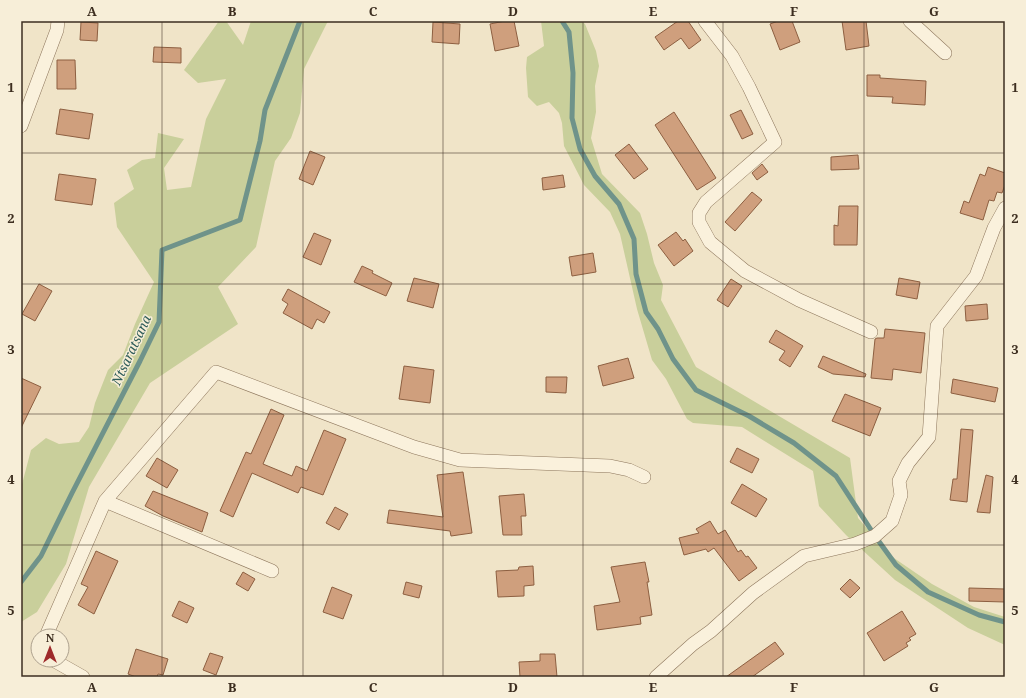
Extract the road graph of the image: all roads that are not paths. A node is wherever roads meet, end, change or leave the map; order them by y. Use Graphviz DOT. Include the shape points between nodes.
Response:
graph roads {
  1 [pos="58,21"];
  2 [pos="705,21"];
  3 [pos="910,21"];
  4 [pos="945,53"];
  5 [pos="21,126"];
  6 [pos="1005,208"];
  7 [pos="871,332"];
  8 [pos="644,477"];
  9 [pos="105,501"];
  10 [pos="272,571"];
  11 [pos="49,628"];
  12 [pos="67,668"];
  13 [pos="83,677"];
  14 [pos="656,677"];
  1 -- 5 [label="street" via="57,30"];
  2 -- 7 [label="street" via="732,56 750,87 775,142 706,202 699,213 699,222 710,242 745,271 799,300"];
  3 -- 4 [label="street"];
  6 -- 14 [label="street" via="994,228 976,276 937,326 929,437 908,463 899,481 901,495 892,520 874,536 855,544 804,556 752,594"];
  8 -- 9 [label="street" via="629,470 610,466 460,460 414,447 216,372"];
  9 -- 10 [label="street"];
  9 -- 11 [label="street"];
  12 -- 13 [label="street"];
}
